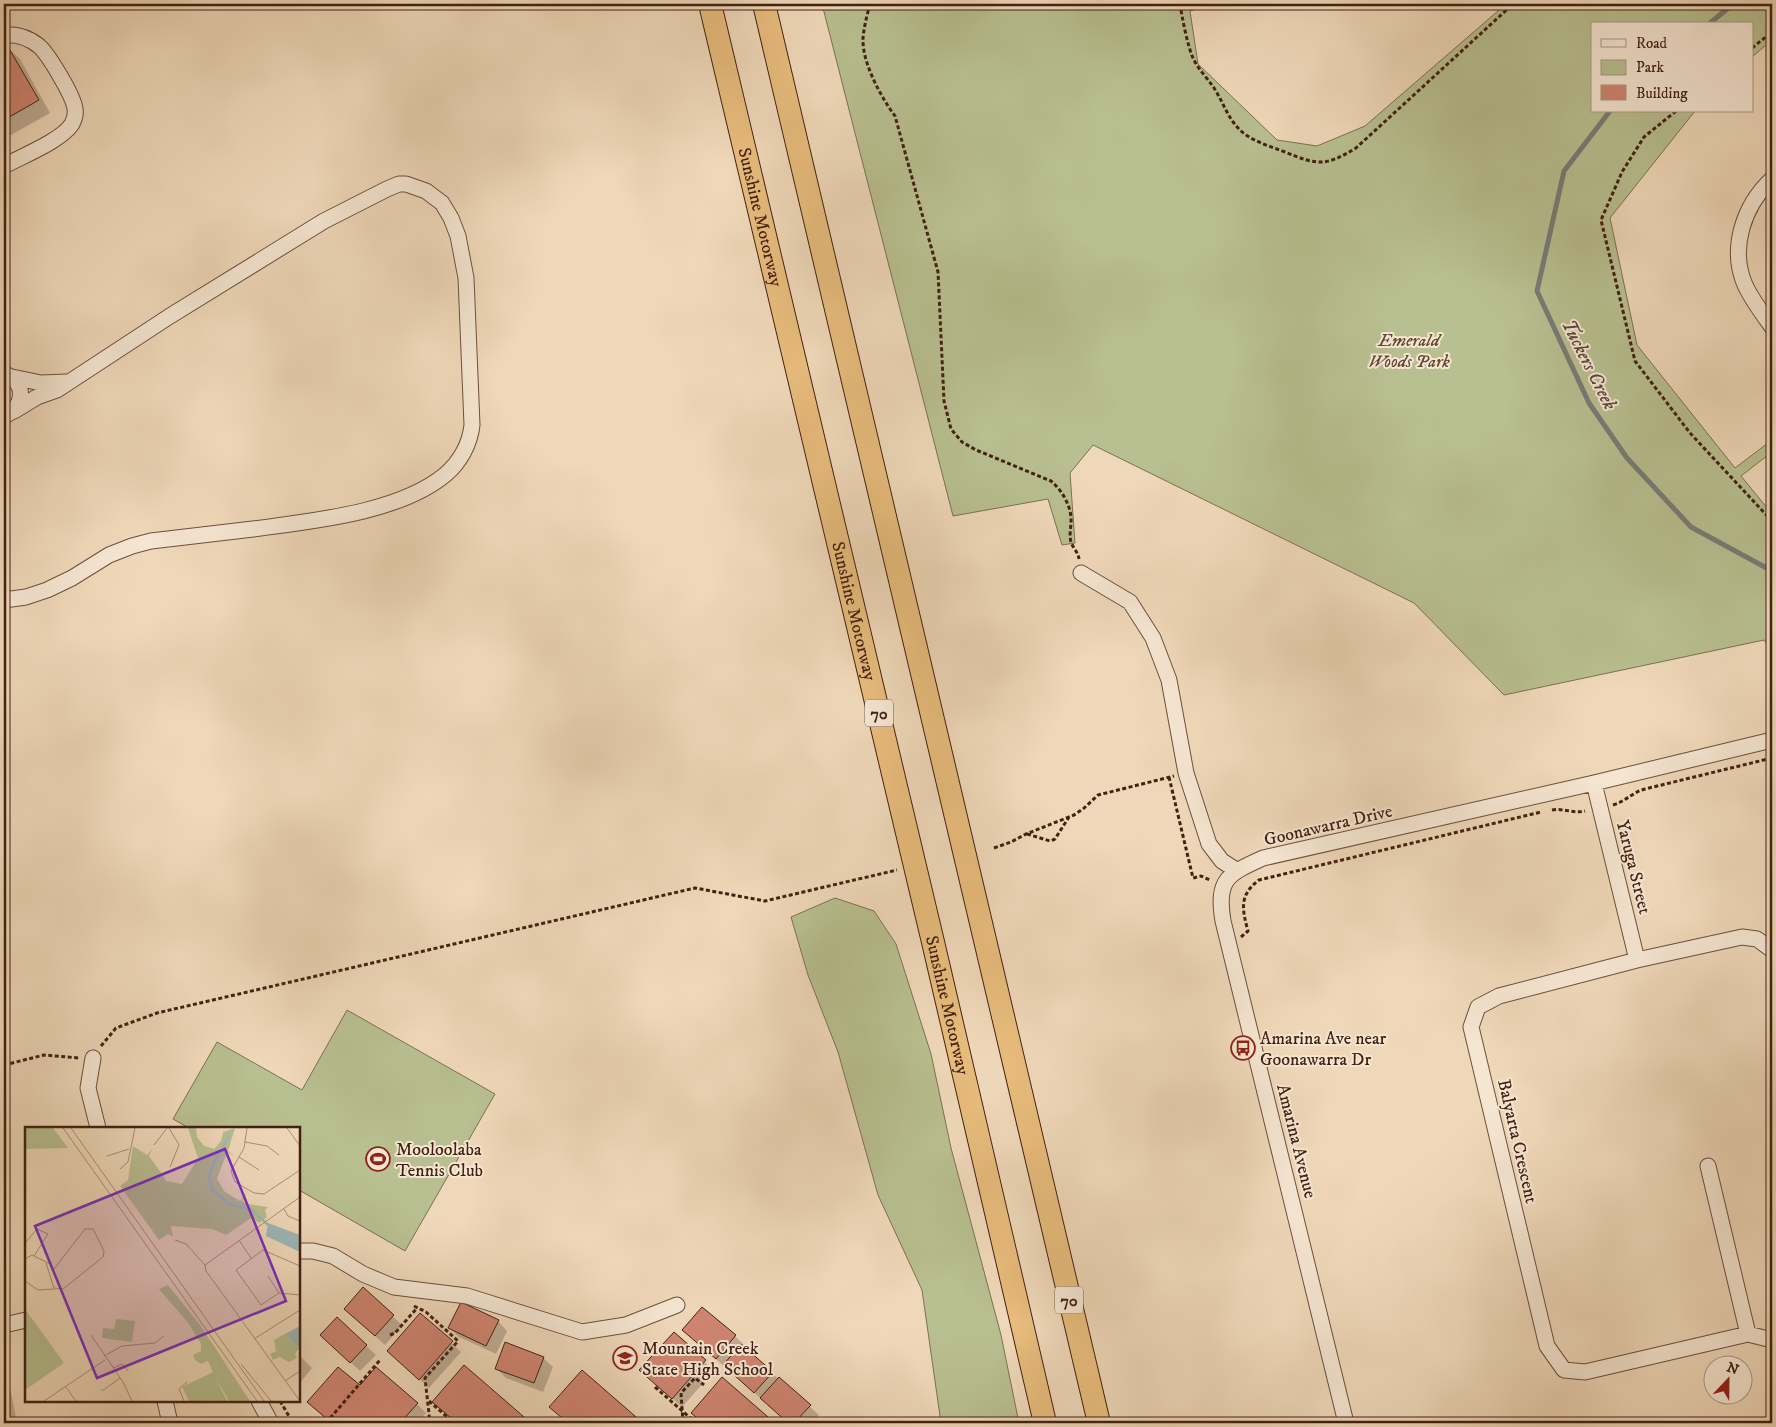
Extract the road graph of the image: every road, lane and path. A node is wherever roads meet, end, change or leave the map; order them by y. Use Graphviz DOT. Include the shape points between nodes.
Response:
graph roads {
  1 [pos="710,4"];
  2 [pos="764,4"];
  3 [pos="870,4"];
  4 [pos="1192,4"];
  5 [pos="1513,4"];
  6 [pos="1180,6"];
  7 [pos="1772,32"];
  8 [pos="4,35"];
  9 [pos="1754,46"];
  10 [pos="1675,112"];
  11 [pos="4,166"];
  12 [pos="1772,180"];
  13 [pos="1772,327"];
  14 [pos="6,374"];
  15 [pos="68,381"];
  16 [pos="8,414"];
  17 [pos="1772,521"];
  18 [pos="1081,573"];
  19 [pos="4,600"];
  20 [pos="1772,740"];
  21 [pos="1772,758"];
  22 [pos="1186,773"];
  23 [pos="1169,777"];
  24 [pos="1594,783"];
  25 [pos="1616,805"];
  26 [pos="1587,811"];
  27 [pos="1069,817"];
  28 [pos="1026,834"];
  29 [pos="994,848"];
  30 [pos="897,870"];
  31 [pos="1236,870"];
  32 [pos="1206,878"];
  33 [pos="1230,948"];
  34 [pos="1772,950"];
  35 [pos="1637,960"];
  36 [pos="93,1058"];
  37 [pos="4,1065"];
  38 [pos="98,1127"];
  39 [pos="1708,1166"];
  40 [pos="300,1251"];
  41 [pos="409,1304"];
  42 [pos="677,1305"];
  43 [pos="418,1308"];
  44 [pos="25,1320"];
  45 [pos="4,1325"];
  46 [pos="1748,1334"];
  47 [pos="390,1335"];
  48 [pos="1772,1340"];
  49 [pos="380,1360"];
  50 [pos="704,1385"];
  51 [pos="655,1387"];
  52 [pos="428,1401"];
  53 [pos="165,1402"];
  54 [pos="260,1402"];
  55 [pos="281,1402"];
  56 [pos="682,1411"];
  57 [pos="170,1423"];
  58 [pos="271,1423"];
  59 [pos="293,1423"];
  60 [pos="326,1423"];
  61 [pos="430,1423"];
  62 [pos="454,1423"];
  63 [pos="683,1423"];
  64 [pos="696,1423"];
  65 [pos="1045,1423"];
  66 [pos="1099,1423"];
  67 [pos="1346,1423"];
  1 -- 65 [label="highway, Sunshine Motorway / 70"];
  2 -- 66 [label="highway, 70"];
  3 -- 18 [label="path" via="863,38 864,51 868,66 895,116 938,272 944,401 951,429 962,442 976,450 1052,481 1060,488 1072,520 1070,539 1079,554"];
  4 -- 6 [label="path"];
  5 -- 6 [label="path" via="1370,137 1343,156 1317,163 1258,142 1235,125 1193,59"];
  7 -- 9 [label="path"];
  8 -- 11 [label="street" via="24,37 44,50 75,109 74,121 64,133"];
  10 -- 17 [label="path" via="1644,137 1622,172 1601,220 1635,361 1690,434"];
  12 -- 13 [label="street" via="1748,209 1738,253 1744,283"];
  14 -- 15 [label="street" via="41,383"];
  14 -- 16 [label="street" via="18,385 20,396 17,406"];
  15 -- 16 [label="street" via="57,390 37,397"];
  15 -- 19 [label="street" via="324,221 395,186 406,184 426,190 442,203 451,218 461,247 466,278 472,425 465,450 446,474 406,497 364,510 294,524 132,546 109,555 53,588"];
  18 -- 22 [label="street" via="1130,602 1153,638 1169,680"];
  20 -- 24 [label="street, Goonawarra Drive"];
  21 -- 25 [label="path" via="1645,789"];
  22 -- 23 [label="path"];
  22 -- 31 [label="street" via="1209,844 1222,861"];
  23 -- 27 [label="path" via="1098,795"];
  23 -- 32 [label="path" via="1193,878"];
  24 -- 31 [label="street, Goonawarra Drive" via="1264,858"];
  24 -- 35 [label="street, Yaruga Street"];
  26 -- 33 [label="path" via="1554,809 1259,880 1251,886 1244,899 1248,930"];
  27 -- 28 [label="path"];
  27 -- 28 [label="path" via="1055,839 1050,841"];
  28 -- 29 [label="path"];
  30 -- 36 [label="path" via="765,901 695,888 157,1013 116,1028"];
  31 -- 33 [label="street, Amarina Avenue" via="1225,881 1221,895"];
  33 -- 67 [label="street, Amarina Avenue"];
  34 -- 35 [label="street, Balyarta Crescent" via="1757,939 1742,937"];
  35 -- 46 [label="street, Balyarta Crescent" via="1499,996 1478,1008 1472,1027 1547,1346 1564,1370 1585,1372"];
  36 -- 37 [label="path" via="44,1056"];
  36 -- 38 [label="street" via="88,1088"];
  39 -- 46 [label="street"];
  40 -- 42 [label="street" via="333,1256 394,1287 467,1296 582,1332 626,1325"];
  41 -- 43 [label="path"];
  43 -- 47 [label="path"];
  43 -- 52 [label="path" via="458,1341 425,1378"];
  44 -- 45 [label="street"];
  46 -- 48 [label="street, Balyarta Crescent"];
  49 -- 60 [label="path"];
  50 -- 56 [label="path" via="694,1378 681,1393"];
  51 -- 56 [label="path"];
  52 -- 61 [label="path"];
  52 -- 62 [label="path"];
  53 -- 57 [label="street"];
  54 -- 58 [label="street"];
  55 -- 59 [label="path"];
  56 -- 63 [label="path"];
  56 -- 64 [label="path"];
}
